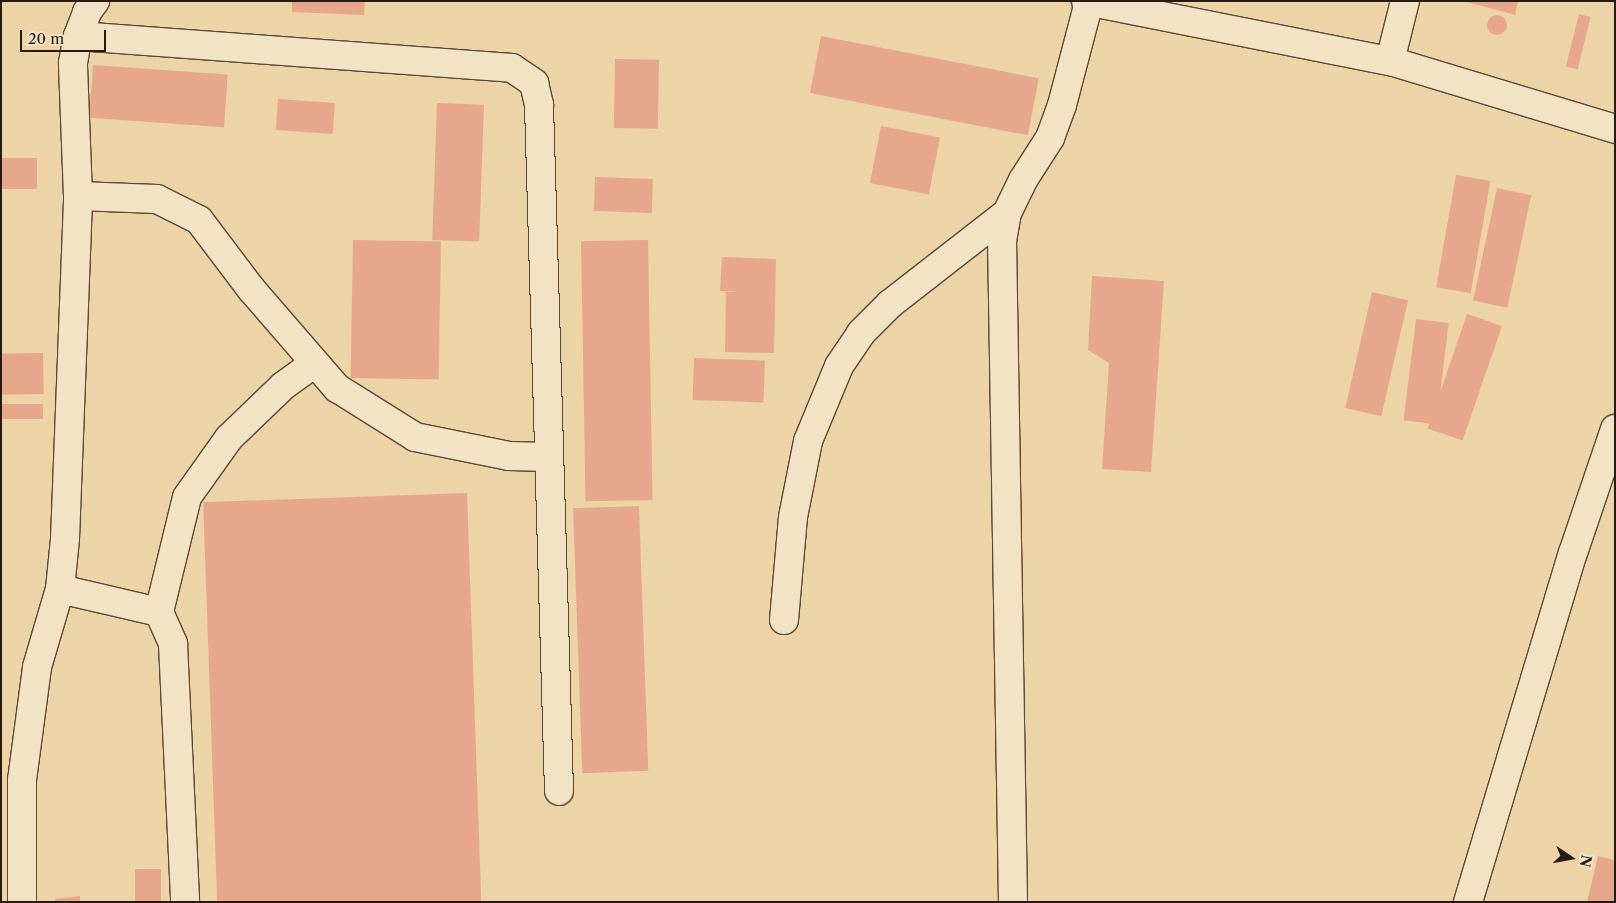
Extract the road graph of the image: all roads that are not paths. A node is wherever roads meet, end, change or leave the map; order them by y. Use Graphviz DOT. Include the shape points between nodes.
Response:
graph roads {
  1 [pos="95,1"];
  2 [pos="1087,1"];
  3 [pos="1405,1"];
  4 [pos="78,36"];
  5 [pos="1390,61"];
  6 [pos="1615,129"];
  7 [pos="78,196"];
  8 [pos="1007,213"];
  9 [pos="315,363"];
  10 [pos="1615,428"];
  11 [pos="549,457"];
  12 [pos="60,589"];
  13 [pos="159,612"];
  14 [pos="784,620"];
  15 [pos="559,791"];
  16 [pos="22,902"];
  17 [pos="185,902"];
  18 [pos="1013,902"];
  19 [pos="1468,902"];
  1 -- 4 [label="street"];
  2 -- 5 [label="street"];
  2 -- 8 [label="street" via="1062,105 1050,138 1023,180"];
  3 -- 5 [label="street"];
  4 -- 7 [label="street" via="73,63"];
  4 -- 11 [label="street" via="512,68 534,83 539,105"];
  5 -- 6 [label="street"];
  7 -- 9 [label="street" via="157,199 198,220 252,290"];
  7 -- 12 [label="street" via="65,539"];
  8 -- 14 [label="street" via="890,304 861,333 839,366 808,441 793,517"];
  8 -- 18 [label="street" via="1002,241"];
  9 -- 11 [label="street" via="337,388 416,438 509,456"];
  9 -- 13 [label="street" via="283,386 229,438 187,497"];
  10 -- 19 [label="street" via="1573,553"];
  11 -- 15 [label="street"];
  12 -- 13 [label="street"];
  12 -- 16 [label="street" via="37,667 25,753"];
  13 -- 17 [label="street" via="173,644"];
}
